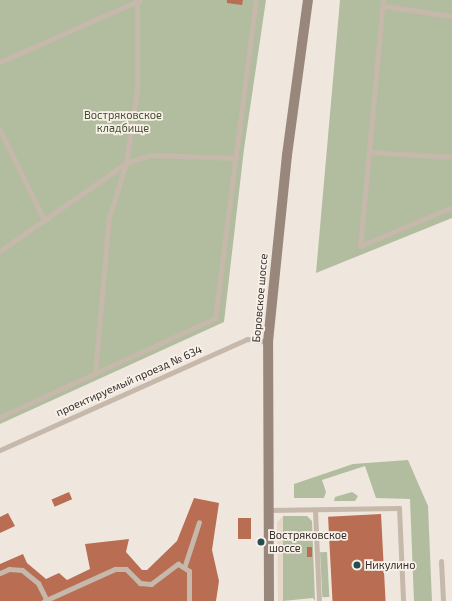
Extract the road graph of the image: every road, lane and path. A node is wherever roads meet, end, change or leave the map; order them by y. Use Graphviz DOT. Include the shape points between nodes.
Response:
graph roads {
  1 [pos="256,0"];
  2 [pos="308,0"];
  3 [pos="383,0"];
  4 [pos="139,1"];
  5 [pos="383,6"];
  6 [pos="452,16"];
  7 [pos="0,62"];
  8 [pos="0,130"];
  9 [pos="369,152"];
  10 [pos="452,157"];
  11 [pos="236,158"];
  12 [pos="126,163"];
  13 [pos="452,208"];
  14 [pos="44,220"];
  15 [pos="0,251"];
  16 [pos="268,342"];
  17 [pos="95,374"];
  18 [pos="0,417"];
  19 [pos="0,450"];
  20 [pos="268,510"];
  21 [pos="315,510"];
  22 [pos="199,522"];
  23 [pos="441,561"];
  24 [pos="185,565"];
  25 [pos="0,573"];
  26 [pos="45,600"];
  27 [pos="189,601"];
  28 [pos="270,601"];
  29 [pos="319,601"];
  30 [pos="403,601"];
  31 [pos="443,601"];
  1 -- 11 [label="lane"];
  2 -- 16 [label="street, Боровское шоссе" via="287,155"];
  3 -- 5 [label="lane"];
  4 -- 7 [label="lane"];
  4 -- 12 [label="lane" via="137,91"];
  5 -- 6 [label="lane"];
  5 -- 9 [label="lane"];
  8 -- 14 [label="lane"];
  9 -- 10 [label="lane"];
  9 -- 13 [label="lane" via="360,246"];
  11 -- 12 [label="lane" via="151,155"];
  11 -- 17 [label="lane" via="215,318"];
  12 -- 14 [label="lane"];
  12 -- 17 [label="lane" via="109,217"];
  14 -- 15 [label="lane"];
  16 -- 19 [label="lane, проектируемый проезд № 634" via="247,339"];
  16 -- 20 [label="street, Боровское шоссе"];
  17 -- 18 [label="lane"];
  20 -- 21 [label="lane"];
  20 -- 28 [label="street, Боровское шоссе"];
  21 -- 29 [label="lane"];
  21 -- 30 [label="lane" via="399,508"];
  22 -- 24 [label="lane"];
  23 -- 31 [label="lane"];
  24 -- 26 [label="lane" via="175,564 148,585 126,569 115,569"];
  24 -- 27 [label="lane" via="189,571"];
  25 -- 26 [label="lane" via="14,569 26,572 38,583"];
}
